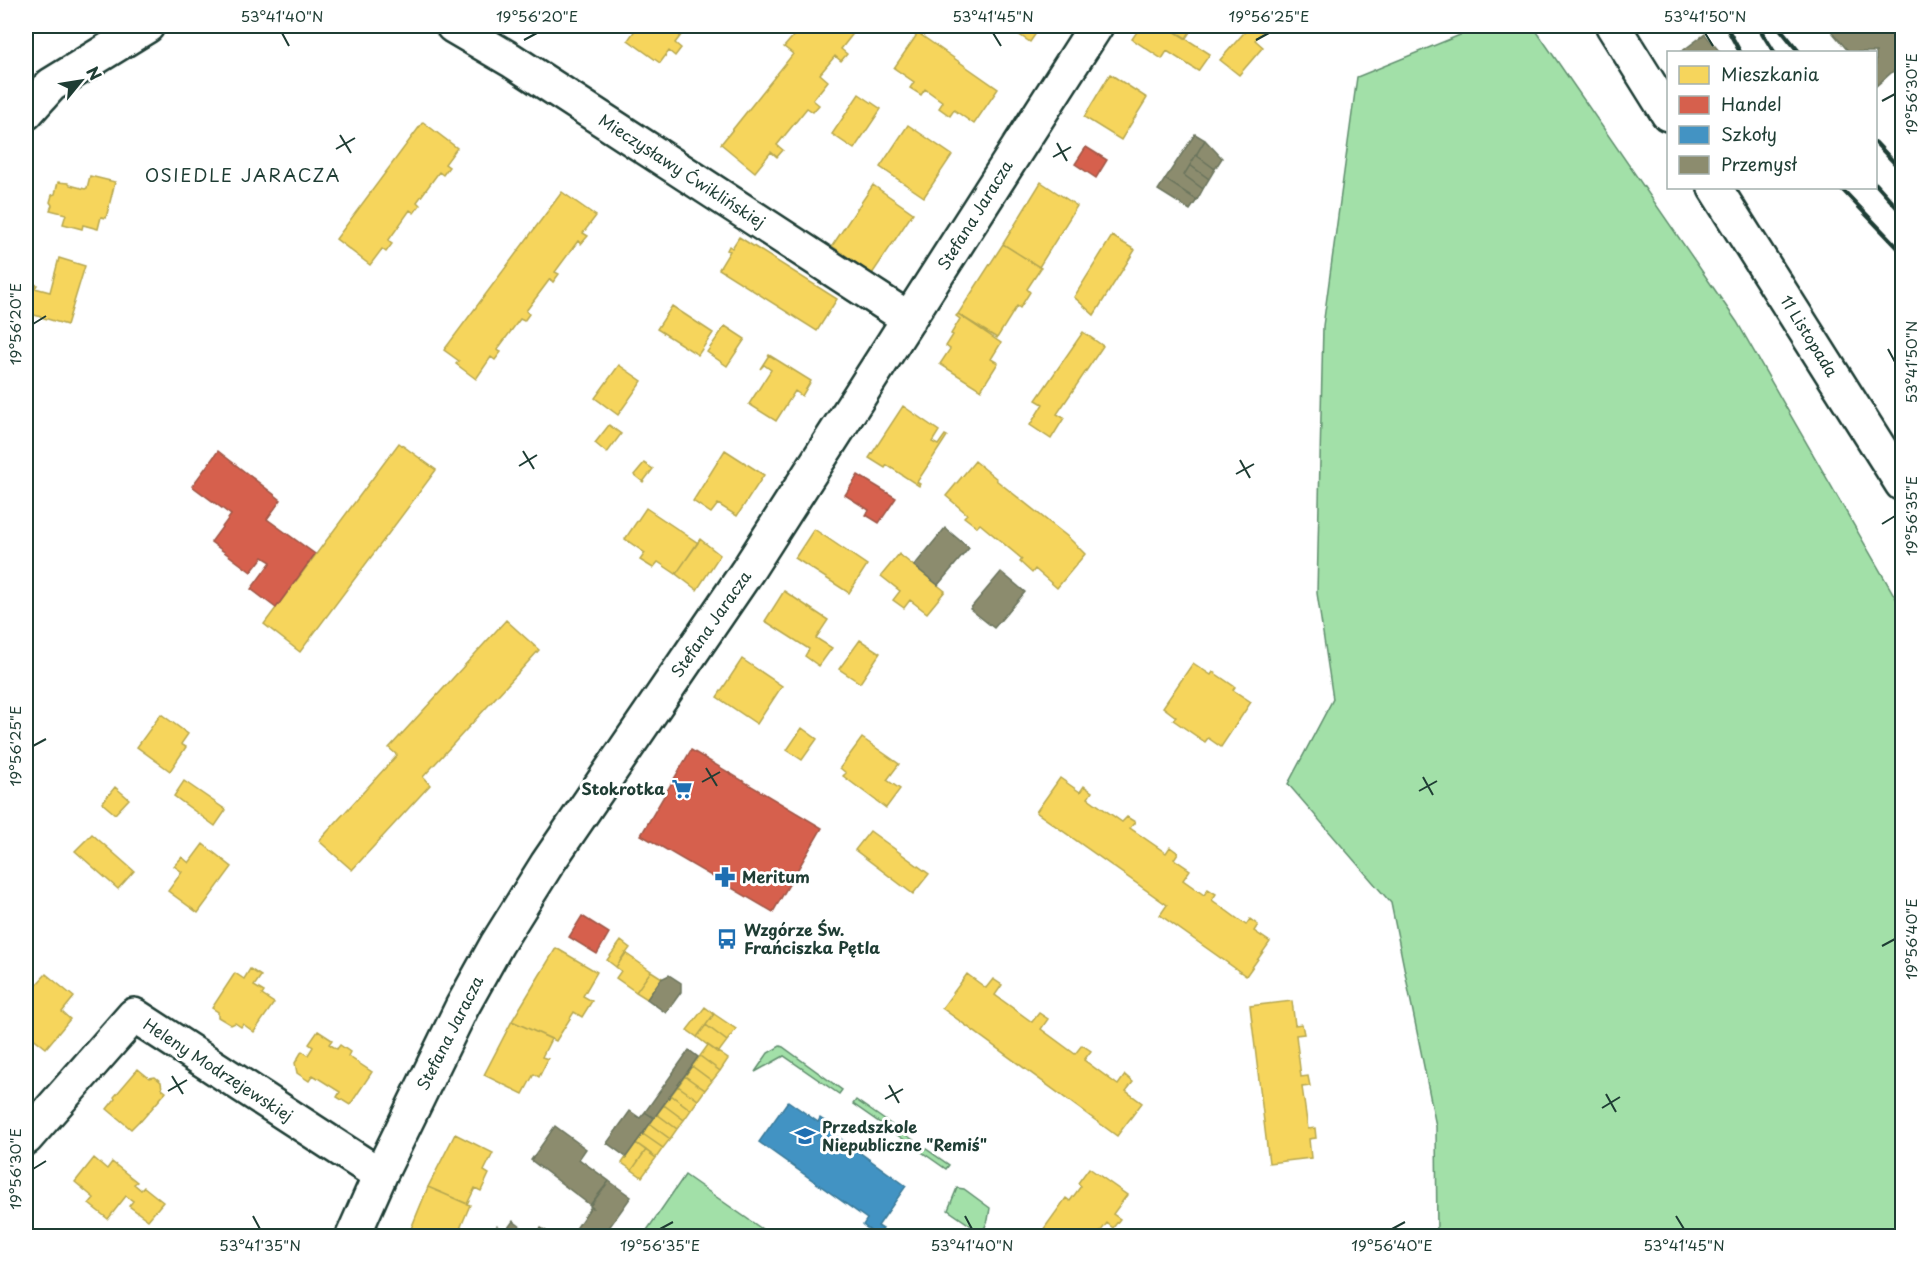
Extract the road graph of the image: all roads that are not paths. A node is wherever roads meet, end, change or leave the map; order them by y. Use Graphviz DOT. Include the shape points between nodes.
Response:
graph roads {
  1 [pos="147,26"];
  2 [pos="453,26"];
  3 [pos="1096,26"];
  4 [pos="1613,26"];
  5 [pos="1667,112"];
  6 [pos="26,113"];
  7 [pos="1716,189"];
  8 [pos="909,319"];
  9 [pos="1902,484"];
  10 [pos="26,1138"];
  11 [pos="380,1175"];
  12 [pos="353,1236"];
  1 -- 6 [label="street" via="51,85"];
  2 -- 8 [label="street, Mieczysławy Ćwiklińskiej"];
  3 -- 8 [label="street, Stefana Jaracza"];
  4 -- 5 [label="street"];
  7 -- 9 [label="street, 11 Listopada"];
  8 -- 11 [label="street, Stefana Jaracza" via="748,570 547,864 497,944"];
  10 -- 11 [label="street, Heleny Modrzejewskiej" via="134,1015"];
  11 -- 12 [label="street, Stefana Jaracza"];
}
